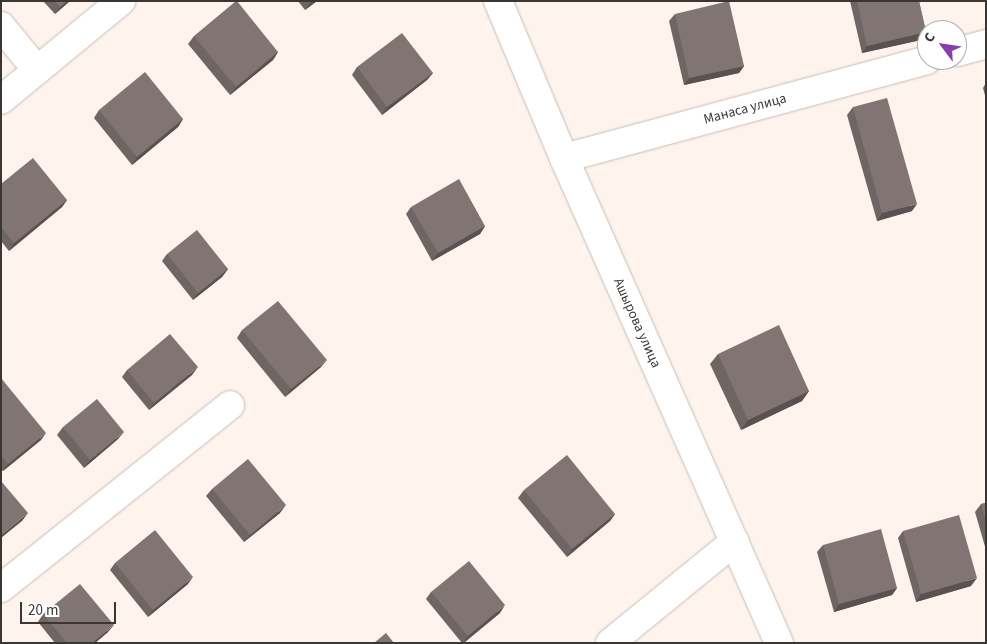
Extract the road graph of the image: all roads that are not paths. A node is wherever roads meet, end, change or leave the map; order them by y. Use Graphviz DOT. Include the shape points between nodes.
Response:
graph roads {
  1 [pos="121,1"];
  2 [pos="498,1"];
  3 [pos="1,26"];
  4 [pos="986,44"];
  5 [pos="967,49"];
  6 [pos="917,63"];
  7 [pos="37,70"];
  8 [pos="1,100"];
  9 [pos="564,158"];
  10 [pos="230,405"];
  11 [pos="735,541"];
  12 [pos="1,588"];
  13 [pos="610,643"];
  14 [pos="779,643"];
  1 -- 7 [label="street"];
  2 -- 9 [label="street, Ашырова улица"];
  3 -- 7 [label="street"];
  4 -- 5 [label="street"];
  6 -- 9 [label="street, Манаса улица"];
  7 -- 8 [label="street"];
  9 -- 11 [label="street, Ашырова улица"];
  10 -- 12 [label="street"];
  11 -- 13 [label="street"];
  11 -- 14 [label="street, Ашырова улица"];
}
